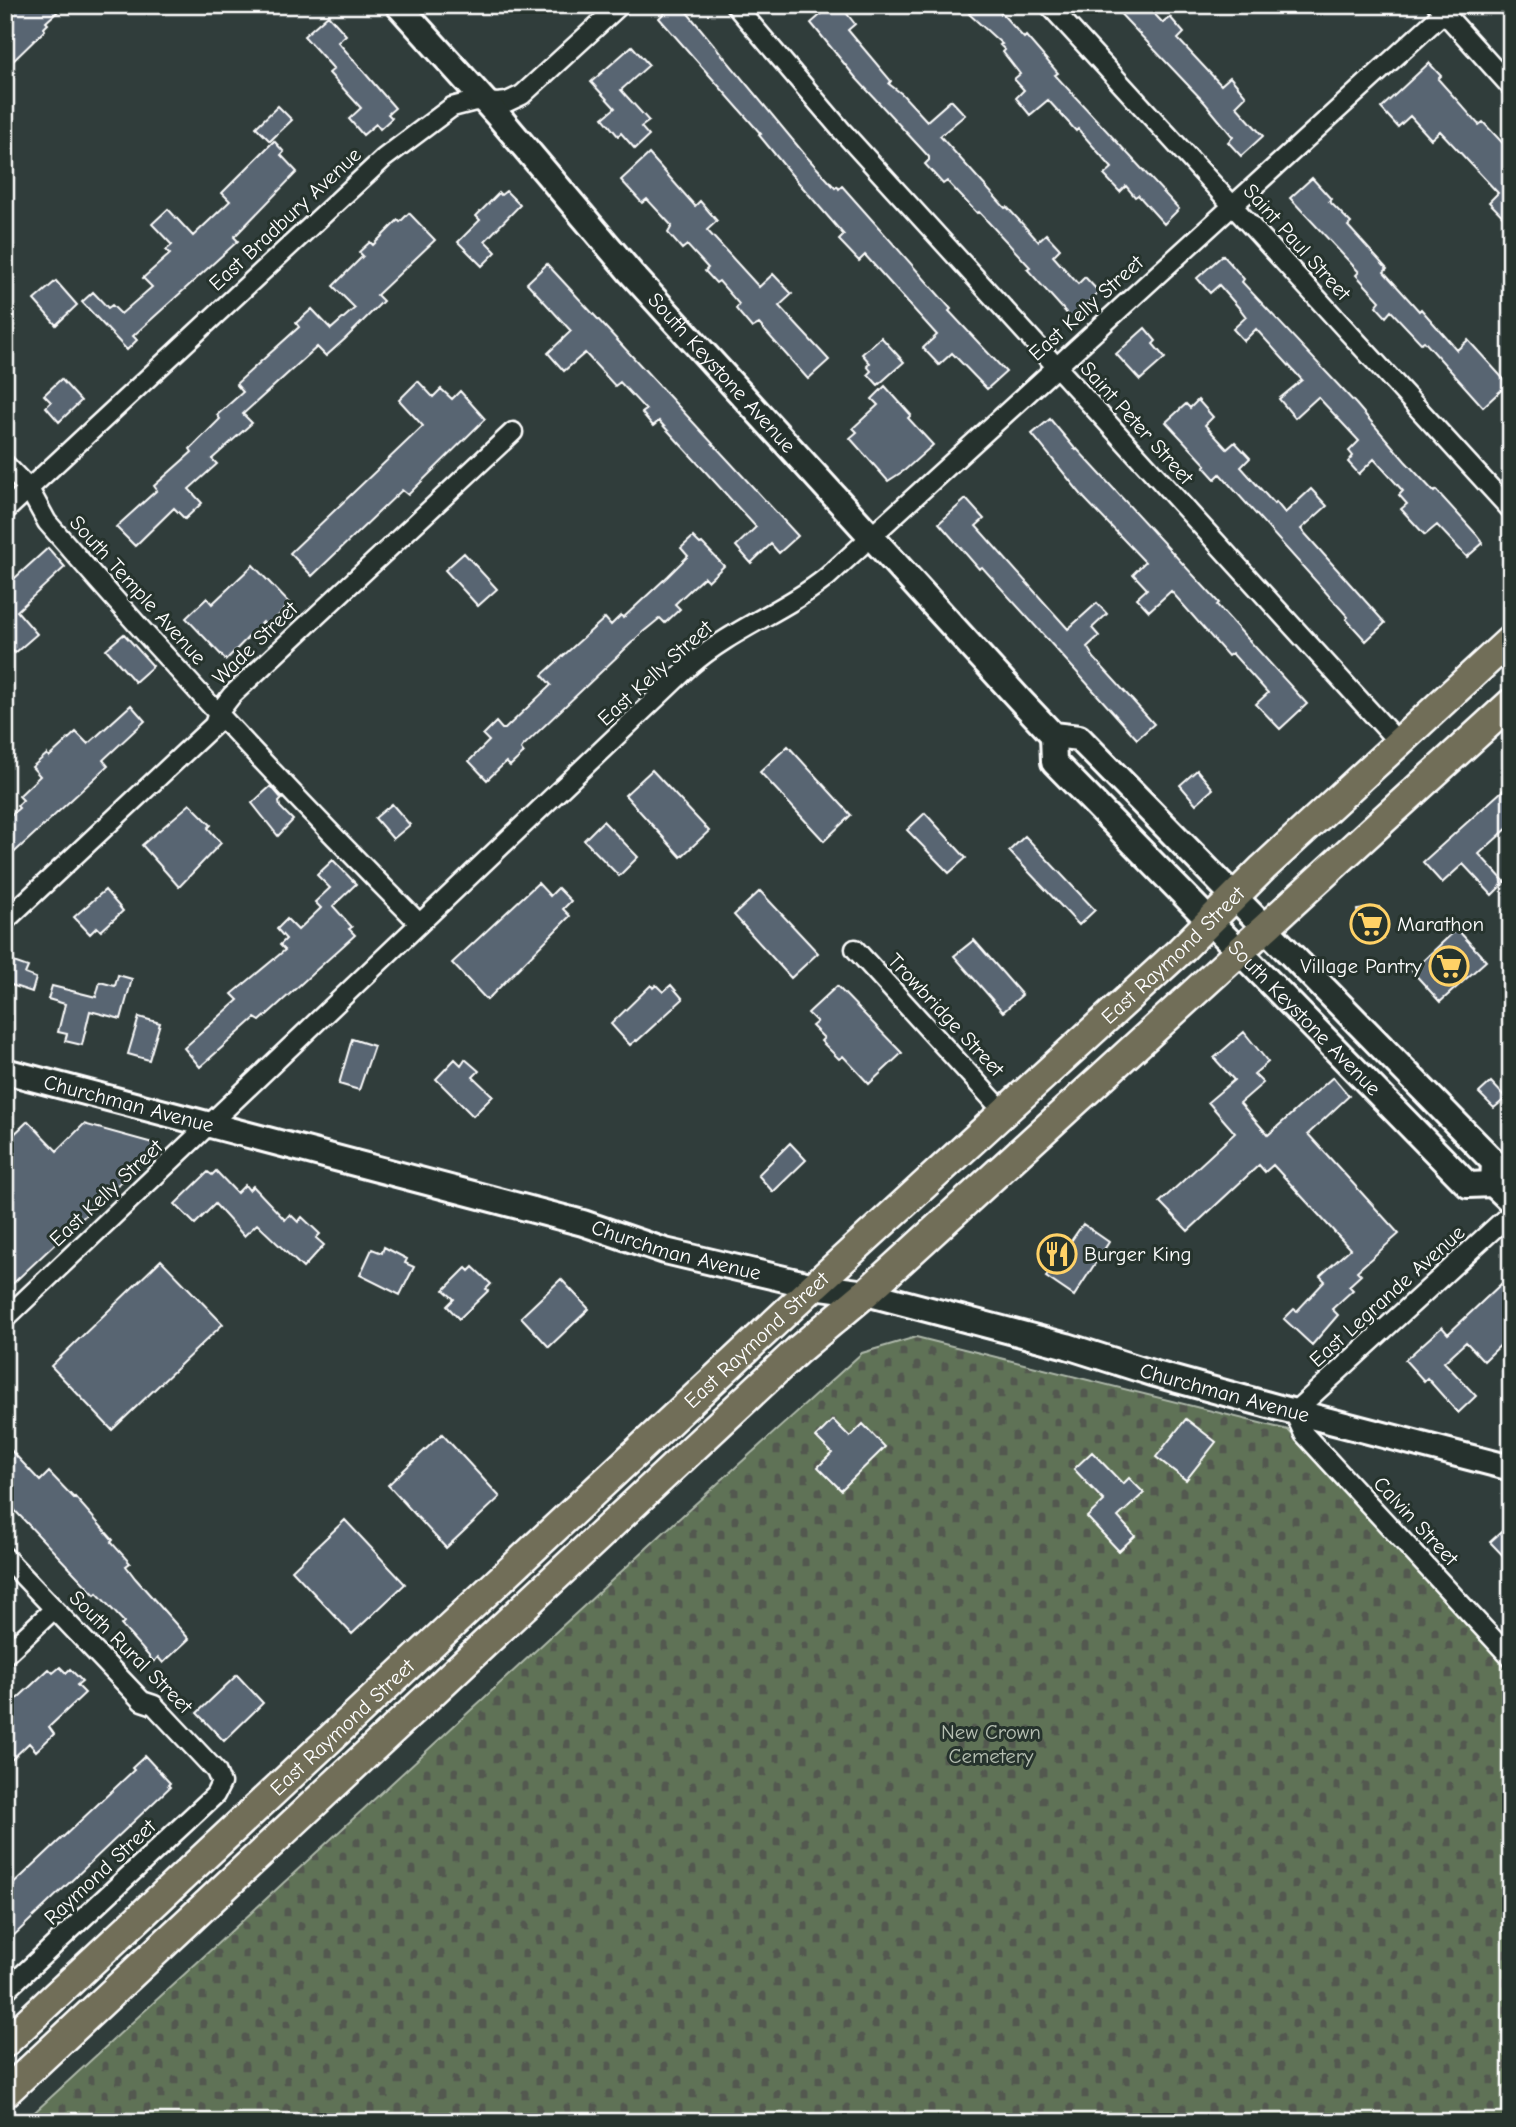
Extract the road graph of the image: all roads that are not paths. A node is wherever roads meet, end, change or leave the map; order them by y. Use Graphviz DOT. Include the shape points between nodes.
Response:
graph roads {
  1 [pos="398,5"];
  2 [pos="620,5"];
  3 [pos="734,5"];
  4 [pos="1049,5"];
  5 [pos="1444,8"];
  6 [pos="1511,87"];
  7 [pos="485,102"];
  8 [pos="1232,205"];
  9 [pos="1056,367"];
  10 [pos="513,432"];
  11 [pos="5,464"];
  12 [pos="29,489"];
  13 [pos="1511,510"];
  14 [pos="5,511"];
  15 [pos="870,536"];
  16 [pos="1511,639"];
  17 [pos="1511,703"];
  18 [pos="218,713"];
  19 [pos="1054,735"];
  20 [pos="1398,742"];
  21 [pos="1234,896"];
  22 [pos="5,921"];
  23 [pos="1209,922"];
  24 [pos="419,923"];
  25 [pos="1266,928"];
  26 [pos="855,949"];
  27 [pos="1240,953"];
  28 [pos="5,1071"];
  29 [pos="1004,1112"];
  30 [pos="211,1125"];
  31 [pos="1493,1184"];
  32 [pos="1511,1201"];
  33 [pos="1511,1213"];
  34 [pos="814,1286"];
  35 [pos="866,1293"];
  36 [pos="5,1319"];
  37 [pos="1294,1412"];
  38 [pos="1511,1468"];
  39 [pos="5,1557"];
  40 [pos="54,1609"];
  41 [pos="5,1655"];
  42 [pos="1511,1658"];
  43 [pos="221,1783"];
  44 [pos="5,1992"];
  45 [pos="5,2043"];
  46 [pos="5,2093"];
  1 -- 7 [label="main road, South Keystone Avenue"];
  2 -- 7 [label="street, East Bradbury Avenue" via="522,95 507,102"];
  3 -- 9 [label="street, Saint Peter Street"];
  4 -- 8 [label="street, Saint Paul Street"];
  5 -- 6 [label="street"];
  5 -- 8 [label="street, East Kelly Street"];
  7 -- 12 [label="street, East Bradbury Avenue" via="462,103 447,110 384,158"];
  7 -- 15 [label="main road, South Keystone Avenue" via="631,273"];
  8 -- 9 [label="street, East Kelly Street"];
  8 -- 13 [label="street, Saint Paul Street"];
  9 -- 15 [label="street, East Kelly Street"];
  9 -- 20 [label="street, Saint Peter Street"];
  10 -- 18 [label="street, Wade Street"];
  11 -- 12 [label="street, South Temple Avenue"];
  12 -- 14 [label="street, East Bradbury Avenue"];
  12 -- 18 [label="street, South Temple Avenue" via="47,522"];
  15 -- 19 [label="main road, South Keystone Avenue"];
  15 -- 24 [label="street, East Kelly Street" via="804,594 704,654"];
  16 -- 20 [label="main road, East Raymond Street"];
  17 -- 25 [label="main road, East Raymond Street"];
  18 -- 22 [label="street, Wade Street" via="214,725"];
  18 -- 24 [label="street, South Temple Avenue"];
  19 -- 21 [label="main road, South Keystone Avenue" via="1079,738"];
  19 -- 23 [label="main road, South Keystone Avenue" via="1054,762"];
  20 -- 21 [label="main road, East Raymond Street"];
  21 -- 23 [label="main road, East Raymond Street"];
  21 -- 25 [label="main road, South Keystone Avenue"];
  23 -- 27 [label="main road, South Keystone Avenue"];
  23 -- 29 [label="main road, East Raymond Street"];
  24 -- 30 [label="street, East Kelly Street"];
  25 -- 27 [label="main road, East Raymond Street"];
  25 -- 31 [label="main road, South Keystone Avenue" via="1494,1162"];
  26 -- 29 [label="street, Trowbridge Street"];
  27 -- 31 [label="main road, South Keystone Avenue" via="1468,1185"];
  27 -- 35 [label="main road, East Raymond Street"];
  28 -- 30 [label="main road, Churchman Avenue"];
  29 -- 34 [label="main road, East Raymond Street"];
  30 -- 34 [label="main road, Churchman Avenue" via="583,1223 665,1251"];
  30 -- 36 [label="street, East Kelly Street"];
  31 -- 32 [label="main road"];
  33 -- 37 [label="street, East Legrande Avenue"];
  34 -- 35 [label="main road, Churchman Avenue"];
  34 -- 45 [label="main road, East Raymond Street"];
  35 -- 37 [label="main road, Churchman Avenue"];
  35 -- 46 [label="main road, East Raymond Street" via="798,1350"];
  37 -- 38 [label="main road, Churchman Avenue"];
  37 -- 42 [label="street, Calvin Street" via="1304,1434"];
  39 -- 40 [label="street, South Rural Street"];
  40 -- 41 [label="street"];
  40 -- 43 [label="street, South Rural Street" via="142,1702 154,1706 216,1771"];
  43 -- 44 [label="street, Raymond Street" via="215,1796"];
}
